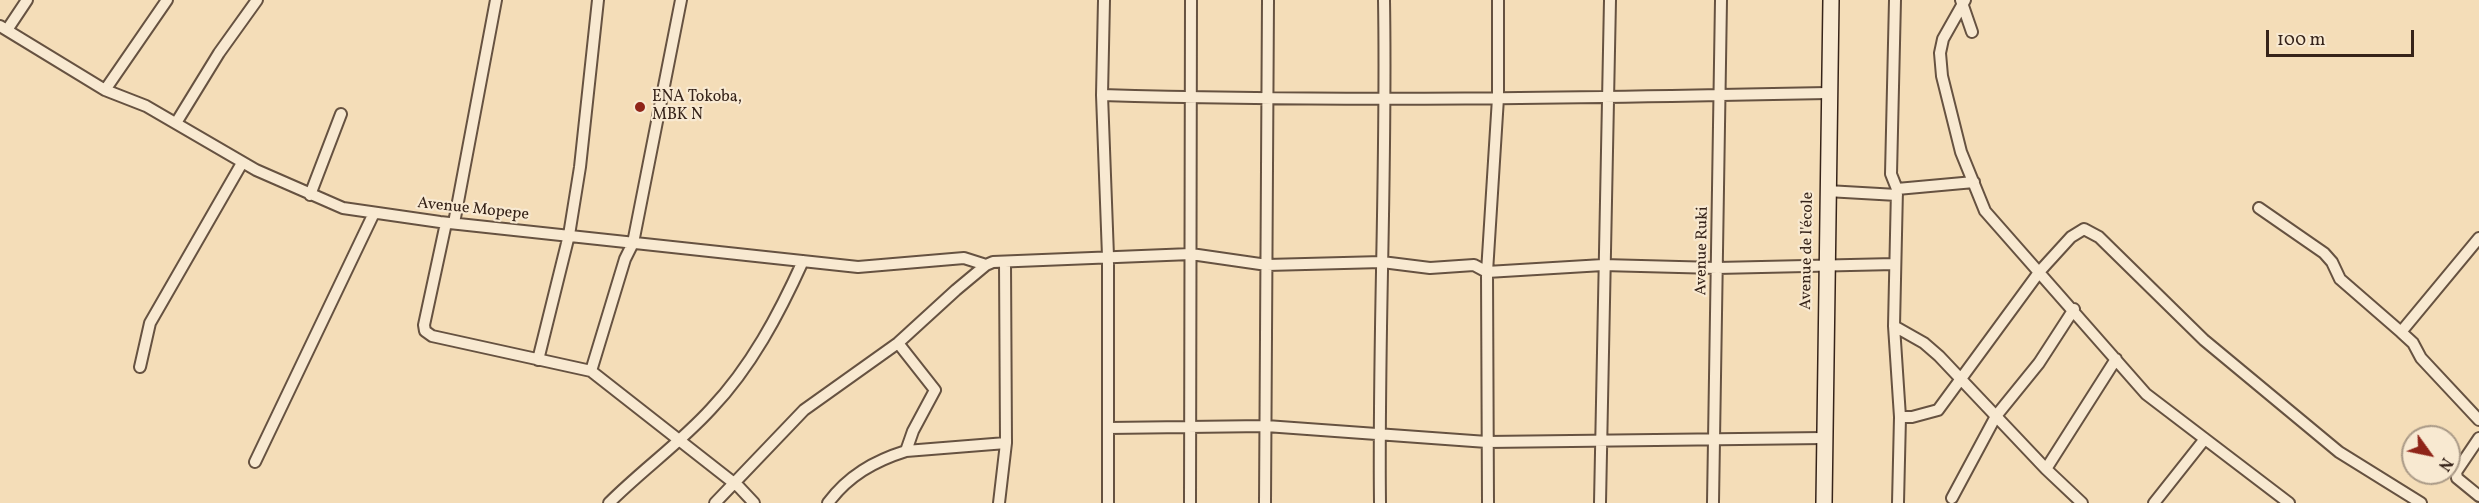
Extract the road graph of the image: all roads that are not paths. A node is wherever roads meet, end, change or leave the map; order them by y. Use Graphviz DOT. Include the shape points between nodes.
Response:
graph roads {
  1 [pos="27,0"];
  2 [pos="168,0"];
  3 [pos="257,0"];
  4 [pos="496,0"];
  5 [pos="598,0"];
  6 [pos="681,0"];
  7 [pos="1104,0"];
  8 [pos="1191,0"];
  9 [pos="1268,0"];
  10 [pos="1384,0"];
  11 [pos="1498,0"];
  12 [pos="1610,0"];
  13 [pos="1721,0"];
  14 [pos="1831,0"];
  15 [pos="1896,0"];
  16 [pos="1963,1"];
  17 [pos="3,28"];
  18 [pos="1972,32"];
  19 [pos="105,90"];
  20 [pos="1828,93"];
  21 [pos="1102,95"];
  22 [pos="1720,95"];
  23 [pos="1607,96"];
  24 [pos="1191,98"];
  25 [pos="1498,98"];
  26 [pos="1266,100"];
  27 [pos="1386,100"];
  28 [pos="341,114"];
  29 [pos="176,123"];
  30 [pos="242,163"];
  31 [pos="1974,182"];
  32 [pos="1827,191"];
  33 [pos="1897,192"];
  34 [pos="310,195"];
  35 [pos="2259,208"];
  36 [pos="374,213"];
  37 [pos="450,223"];
  38 [pos="569,235"];
  39 [pos="2479,238"];
  40 [pos="633,243"];
  41 [pos="1191,254"];
  42 [pos="1108,256"];
  43 [pos="803,261"];
  44 [pos="1005,262"];
  45 [pos="1382,262"];
  46 [pos="1826,263"];
  47 [pos="1895,264"];
  48 [pos="986,265"];
  49 [pos="1267,265"];
  50 [pos="1603,265"];
  51 [pos="1717,268"];
  52 [pos="2040,271"];
  53 [pos="1487,272"];
  54 [pos="2074,309"];
  55 [pos="1894,326"];
  56 [pos="2401,332"];
  57 [pos="898,343"];
  58 [pos="2116,359"];
  59 [pos="538,360"];
  60 [pos="140,367"];
  61 [pos="591,371"];
  62 [pos="1960,379"];
  63 [pos="1996,416"];
  64 [pos="1900,417"];
  65 [pos="2479,420"];
  66 [pos="1266,426"];
  67 [pos="1108,428"];
  68 [pos="1190,428"];
  69 [pos="1379,436"];
  70 [pos="1716,438"];
  71 [pos="1824,438"];
  72 [pos="2479,438"];
  73 [pos="680,440"];
  74 [pos="1601,440"];
  75 [pos="2204,440"];
  76 [pos="1487,442"];
  77 [pos="1006,443"];
  78 [pos="906,451"];
  79 [pos="255,462"];
  80 [pos="2046,469"];
  81 [pos="734,485"];
  82 [pos="2479,496"];
  83 [pos="1952,498"];
  84 [pos="609,503"];
  85 [pos="715,503"];
  86 [pos="754,503"];
  87 [pos="828,503"];
  88 [pos="999,503"];
  89 [pos="1108,503"];
  90 [pos="1190,503"];
  91 [pos="1265,503"];
  92 [pos="1380,503"];
  93 [pos="1488,503"];
  94 [pos="1600,503"];
  95 [pos="1713,503"];
  96 [pos="1824,503"];
  97 [pos="1898,503"];
  98 [pos="2082,503"];
  99 [pos="2154,503"];
  100 [pos="2288,503"];
  101 [pos="2421,503"];
  1 -- 17 [label="street"];
  2 -- 19 [label="street"];
  3 -- 29 [label="street"];
  4 -- 37 [label="street"];
  5 -- 38 [label="street"];
  6 -- 40 [label="street"];
  7 -- 21 [label="street"];
  8 -- 24 [label="street"];
  9 -- 26 [label="street"];
  10 -- 27 [label="street"];
  11 -- 25 [label="street"];
  12 -- 23 [label="street"];
  13 -- 22 [label="street, Avenue Ruki"];
  14 -- 20 [label="street, Avenue de l'école"];
  15 -- 33 [label="street" via="1892,174"];
  16 -- 18 [label="street"];
  16 -- 31 [label="street" via="1948,27 1940,53 1958,142"];
  17 -- 19 [label="street, Avenue Mopepe"];
  19 -- 29 [label="street, Avenue Mopepe"];
  20 -- 22 [label="street"];
  20 -- 32 [label="street, Avenue de l'école"];
  21 -- 24 [label="street"];
  21 -- 42 [label="street"];
  22 -- 23 [label="street"];
  22 -- 51 [label="street, Avenue Ruki"];
  23 -- 25 [label="street"];
  23 -- 50 [label="street"];
  24 -- 26 [label="street"];
  24 -- 41 [label="street"];
  25 -- 27 [label="street"];
  25 -- 53 [label="street"];
  26 -- 27 [label="street"];
  26 -- 49 [label="street"];
  27 -- 45 [label="street"];
  28 -- 34 [label="street"];
  29 -- 30 [label="street, Avenue Mopepe"];
  30 -- 34 [label="street, Avenue Mopepe"];
  30 -- 60 [label="street" via="150,323"];
  31 -- 33 [label="street"];
  31 -- 52 [label="street" via="1985,211"];
  32 -- 33 [label="street"];
  32 -- 46 [label="street, Avenue de l'école"];
  33 -- 47 [label="street"];
  34 -- 36 [label="street, Avenue Mopepe" via="344,208"];
  35 -- 56 [label="street" via="2324,253 2340,279"];
  36 -- 37 [label="street, Avenue Mopepe"];
  36 -- 79 [label="street"];
  37 -- 38 [label="street, Avenue Mopepe"];
  37 -- 59 [label="street" via="425,331 432,336"];
  38 -- 40 [label="street, Avenue Mopepe"];
  38 -- 59 [label="street"];
  39 -- 56 [label="street"];
  40 -- 43 [label="street, Avenue Mopepe"];
  40 -- 61 [label="street"];
  41 -- 42 [label="street"];
  41 -- 49 [label="street"];
  41 -- 68 [label="street"];
  42 -- 44 [label="street"];
  42 -- 67 [label="street"];
  43 -- 48 [label="street, Avenue Mopepe" via="877,267 964,258"];
  43 -- 73 [label="street" via="778,315 742,370"];
  44 -- 48 [label="street"];
  44 -- 77 [label="street"];
  45 -- 49 [label="street"];
  45 -- 53 [label="street" via="1430,268 1474,265"];
  45 -- 69 [label="street"];
  46 -- 47 [label="street"];
  46 -- 51 [label="street"];
  46 -- 71 [label="street, Avenue de l'école"];
  47 -- 55 [label="street"];
  48 -- 57 [label="street"];
  49 -- 66 [label="street"];
  50 -- 51 [label="street"];
  50 -- 53 [label="street"];
  50 -- 74 [label="street"];
  51 -- 70 [label="street, Avenue Ruki"];
  52 -- 54 [label="street"];
  52 -- 62 [label="street"];
  52 -- 101 [label="street" via="2071,237 2084,229 2092,231 2204,340 2339,453"];
  53 -- 76 [label="street"];
  54 -- 58 [label="street"];
  54 -- 63 [label="street" via="2039,363"];
  55 -- 62 [label="street" via="1924,343"];
  55 -- 64 [label="street"];
  56 -- 65 [label="street"];
  57 -- 78 [label="street" via="935,390"];
  57 -- 81 [label="street" via="804,410"];
  58 -- 75 [label="street" via="2146,394"];
  58 -- 80 [label="street"];
  59 -- 61 [label="street"];
  61 -- 73 [label="street"];
  62 -- 63 [label="street"];
  62 -- 64 [label="street" via="1938,410"];
  63 -- 80 [label="street"];
  63 -- 83 [label="street"];
  64 -- 97 [label="street"];
  66 -- 68 [label="street"];
  66 -- 69 [label="street"];
  66 -- 91 [label="street"];
  67 -- 68 [label="street"];
  67 -- 89 [label="street"];
  68 -- 90 [label="street"];
  69 -- 76 [label="street"];
  69 -- 92 [label="street"];
  70 -- 71 [label="street"];
  70 -- 74 [label="street"];
  70 -- 95 [label="street, Avenue Ruki"];
  71 -- 96 [label="street, Avenue de l'école"];
  72 -- 82 [label="street" via="2456,472 2457,478"];
  73 -- 81 [label="street"];
  73 -- 84 [label="street"];
  74 -- 76 [label="street"];
  74 -- 94 [label="street"];
  75 -- 99 [label="street"];
  75 -- 100 [label="street"];
  76 -- 93 [label="street"];
  77 -- 78 [label="street"];
  77 -- 88 [label="street"];
  78 -- 87 [label="street" via="847,480"];
  80 -- 98 [label="street"];
  81 -- 85 [label="street"];
  81 -- 86 [label="street"];
}
